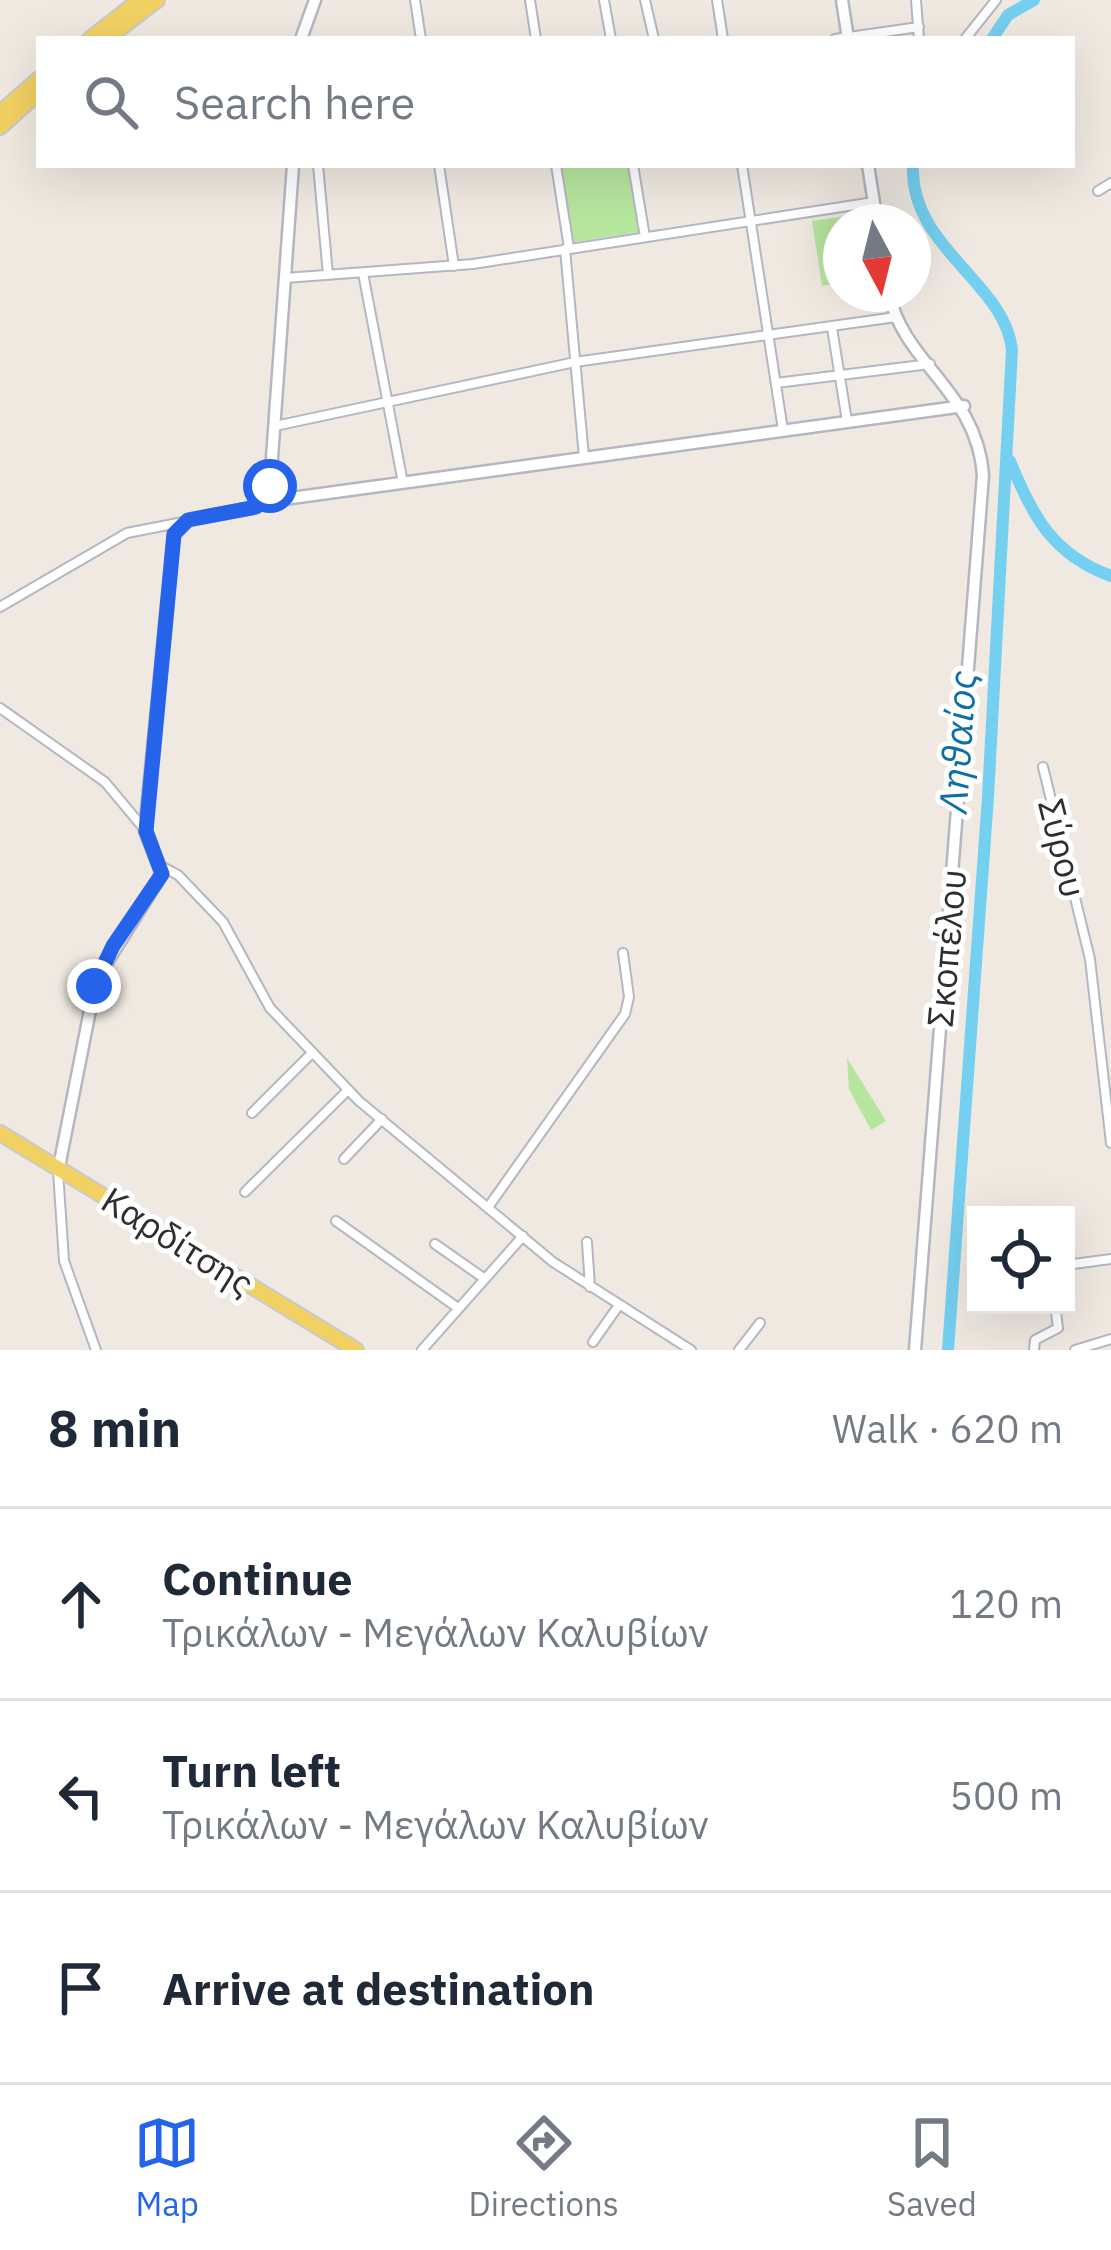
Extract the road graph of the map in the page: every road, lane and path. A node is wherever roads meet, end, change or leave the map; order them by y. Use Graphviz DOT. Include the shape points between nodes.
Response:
graph roads {
  1 [pos="140,0"];
  2 [pos="157,0"];
  3 [pos="315,0"];
  4 [pos="415,0"];
  5 [pos="530,0"];
  6 [pos="604,0"];
  7 [pos="645,0"];
  8 [pos="717,0"];
  9 [pos="842,0"];
  10 [pos="916,0"];
  11 [pos="996,0"];
  12 [pos="919,27"];
  13 [pos="94,36"];
  14 [pos="110,36"];
  15 [pos="303,36"];
  16 [pos="421,36"];
  17 [pos="536,36"];
  18 [pos="610,36"];
  19 [pos="653,36"];
  20 [pos="723,36"];
  21 [pos="843,36"];
  22 [pos="857,36"];
  23 [pos="920,36"];
  24 [pos="967,36"];
  25 [pos="36,82"];
  26 [pos="36,95"];
  27 [pos="0,113"];
  28 [pos="0,127"];
  29 [pos="293,168"];
  30 [pos="318,168"];
  31 [pos="439,168"];
  32 [pos="556,168"];
  33 [pos="634,168"];
  34 [pos="742,168"];
  35 [pos="868,168"];
  36 [pos="1111,183"];
  37 [pos="1098,190"];
  38 [pos="874,202"];
  39 [pos="751,220"];
  40 [pos="645,237"];
  41 [pos="567,248"];
  42 [pos="454,266"];
  43 [pos="363,272"];
  44 [pos="328,275"];
  45 [pos="285,278"];
  46 [pos="894,312"];
  47 [pos="896,317"];
  48 [pos="832,328"];
  49 [pos="769,336"];
  50 [pos="575,362"];
  51 [pos="932,364"];
  52 [pos="839,376"];
  53 [pos="776,383"];
  54 [pos="388,402"];
  55 [pos="964,406"];
  56 [pos="847,421"];
  57 [pos="275,426"];
  58 [pos="783,430"];
  59 [pos="584,457"];
  60 [pos="403,483"];
  61 [pos="262,502"];
  62 [pos="183,522"];
  63 [pos="0,607"];
  64 [pos="0,708"];
  65 [pos="1043,767"];
  66 [pos="146,831"];
  67 [pos="161,866"];
  68 [pos="623,953"];
  69 [pos="312,1053"];
  70 [pos="348,1090"];
  71 [pos="1108,1104"];
  72 [pos="252,1113"];
  73 [pos="382,1119"];
  74 [pos="0,1132"];
  75 [pos="1111,1143"];
  76 [pos="344,1159"];
  77 [pos="58,1167"];
  78 [pos="245,1192"];
  79 [pos="489,1206"];
  80 [pos="336,1221"];
  81 [pos="523,1236"];
  82 [pos="587,1242"];
  83 [pos="435,1244"];
  84 [pos="1111,1259"];
  85 [pos="1075,1263"];
  86 [pos="484,1279"];
  87 [pos="590,1287"];
  88 [pos="620,1305"];
  89 [pos="458,1308"];
  90 [pos="1056,1314"];
  91 [pos="760,1323"];
  92 [pos="1111,1339"];
  93 [pos="593,1342"];
  94 [pos="96,1350"];
  95 [pos="356,1350"];
  96 [pos="422,1350"];
  97 [pos="691,1350"];
  98 [pos="739,1350"];
  99 [pos="915,1350"];
  100 [pos="1034,1350"];
  101 [pos="1075,1350"];
  1 -- 13 [label="main road"];
  2 -- 14 [label="main road"];
  3 -- 15 [label="street"];
  4 -- 16 [label="street"];
  5 -- 17 [label="street"];
  6 -- 18 [label="street"];
  7 -- 19 [label="street"];
  8 -- 20 [label="street"];
  9 -- 21 [label="street"];
  10 -- 12 [label="street"];
  11 -- 24 [label="street"];
  12 -- 22 [label="street"];
  12 -- 23 [label="street"];
  25 -- 27 [label="main road"];
  26 -- 28 [label="main road"];
  29 -- 45 [label="street"];
  30 -- 44 [label="street"];
  31 -- 42 [label="street"];
  32 -- 41 [label="street"];
  33 -- 40 [label="street"];
  34 -- 39 [label="street"];
  35 -- 38 [label="street"];
  36 -- 37 [label="street"];
  38 -- 39 [label="street"];
  39 -- 40 [label="street"];
  39 -- 49 [label="street"];
  40 -- 41 [label="street"];
  41 -- 42 [label="street"];
  41 -- 50 [label="street"];
  42 -- 43 [label="street"];
  43 -- 44 [label="street"];
  43 -- 54 [label="street"];
  44 -- 45 [label="street"];
  45 -- 57 [label="street"];
  46 -- 47 [label="street"];
  47 -- 48 [label="street"];
  47 -- 51 [label="street"];
  48 -- 49 [label="street"];
  48 -- 52 [label="street"];
  49 -- 50 [label="street"];
  49 -- 53 [label="street"];
  50 -- 54 [label="street"];
  50 -- 59 [label="street"];
  51 -- 52 [label="street"];
  51 -- 55 [label="street"];
  52 -- 53 [label="street"];
  52 -- 56 [label="street"];
  53 -- 58 [label="street"];
  54 -- 57 [label="street"];
  54 -- 60 [label="street"];
  55 -- 56 [label="street"];
  55 -- 99 [label="street, Σκοπέλου" via="983,484"];
  56 -- 58 [label="street"];
  57 -- 61 [label="street"];
  58 -- 59 [label="street"];
  59 -- 60 [label="street"];
  60 -- 61 [label="street"];
  61 -- 62 [label="street"];
  62 -- 63 [label="street" via="127,533"];
  62 -- 66 [label="street" via="172,542"];
  64 -- 66 [label="street" via="105,782"];
  65 -- 71 [label="street, Σύρου" via="1090,959"];
  66 -- 67 [label="street"];
  67 -- 69 [label="street" via="223,922 270,1008"];
  67 -- 77 [label="street" via="96,980"];
  68 -- 79 [label="street" via="625,1014"];
  69 -- 70 [label="street"];
  69 -- 72 [label="street"];
  70 -- 73 [label="street"];
  70 -- 78 [label="street"];
  71 -- 75 [label="street, Σύρου"];
  73 -- 76 [label="street"];
  73 -- 79 [label="street"];
  74 -- 77 [label="main road, Καρδίτσης"];
  77 -- 94 [label="street" via="64,1261"];
  77 -- 95 [label="main road, Καρδίτσης"];
  79 -- 81 [label="street"];
  80 -- 89 [label="street"];
  81 -- 86 [label="street"];
  81 -- 87 [label="street"];
  82 -- 87 [label="street"];
  83 -- 86 [label="street"];
  84 -- 85 [label="street"];
  86 -- 89 [label="street"];
  87 -- 88 [label="street"];
  88 -- 93 [label="street"];
  88 -- 97 [label="street"];
  89 -- 96 [label="street"];
  90 -- 100 [label="street" via="1058,1328 1035,1340"];
  91 -- 98 [label="street"];
  92 -- 101 [label="street"];
}
